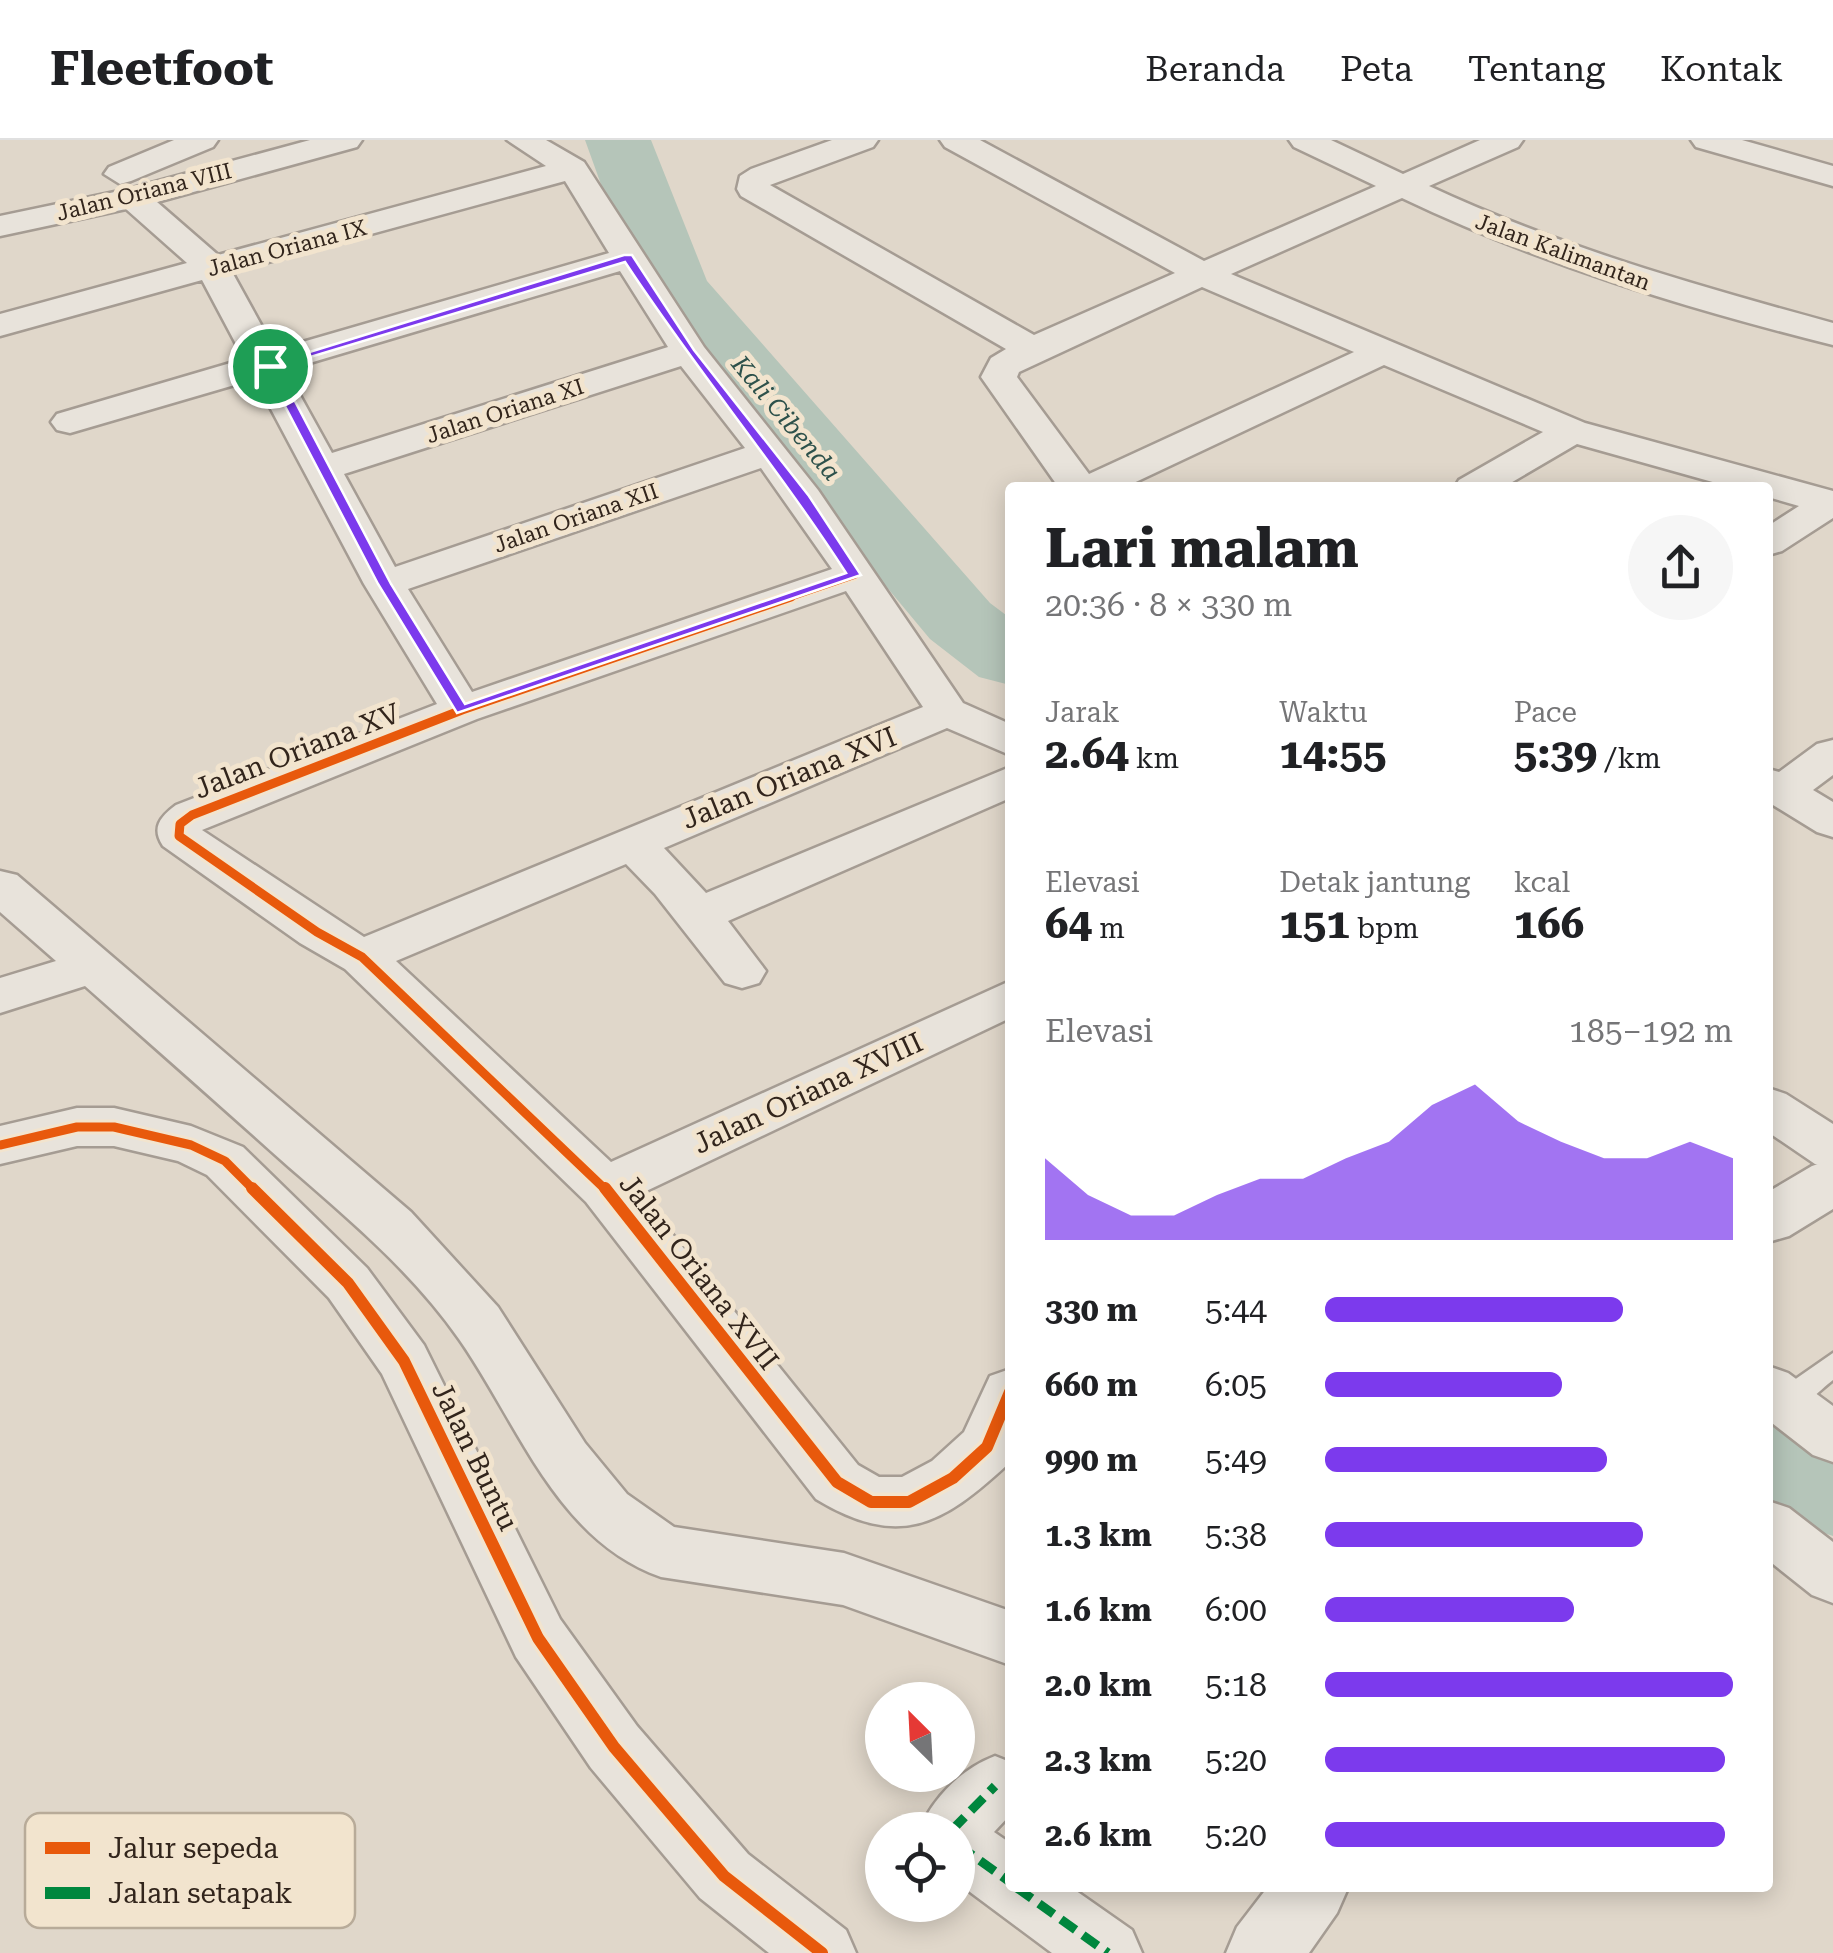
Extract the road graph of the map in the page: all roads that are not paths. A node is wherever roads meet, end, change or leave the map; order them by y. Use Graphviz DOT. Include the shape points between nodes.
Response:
graph roads {
  1 [pos="202,140"];
  2 [pos="346,140"];
  3 [pos="523,140"];
  4 [pos="862,140"];
  5 [pos="956,140"];
  6 [pos="1304,140"];
  7 [pos="1365,140"];
  8 [pos="1507,140"];
  9 [pos="1707,140"];
  10 [pos="573,169"];
  11 [pos="1434,173"];
  12 [pos="1833,176"];
  13 [pos="1402,188"];
  14 [pos="133,198"];
  15 [pos="0,225"];
  16 [pos="628,258"];
  17 [pos="213,268"];
  18 [pos="1204,275"];
  19 [pos="1833,310"];
  20 [pos="0,325"];
  21 [pos="1833,334"];
  22 [pos="689,352"];
  23 [pos="1383,352"];
  24 [pos="1018,358"];
  25 [pos="270,366"];
  26 [pos="70,422"];
  27 [pos="1572,431"];
  28 [pos="768,452"];
  29 [pos="321,470"];
  30 [pos="1075,482"];
  31 [pos="1104,482"];
  32 [pos="1483,482"];
  33 [pos="1756,482"];
  34 [pos="1773,487"];
  35 [pos="1832,503"];
  36 [pos="1773,539"];
  37 [pos="854,575"];
  38 [pos="384,584"];
  39 [pos="462,710"];
  40 [pos="948,712"];
  41 [pos="1005,739"];
  42 [pos="1833,754"];
  43 [pos="1005,783"];
  44 [pos="1775,786"];
  45 [pos="1833,822"];
  46 [pos="631,843"];
  47 [pos="190,847"];
  48 [pos="0,886"];
  49 [pos="698,915"];
  50 [pos="362,958"];
  51 [pos="93,966"];
  52 [pos="742,971"];
  53 [pos="0,996"];
  54 [pos="1005,1000"];
  55 [pos="1773,1110"];
  56 [pos="0,1145"];
  57 [pos="1833,1150"];
  58 [pos="1833,1181"];
  59 [pos="606,1188"];
  60 [pos="1773,1217"];
  61 [pos="1833,1364"];
  62 [pos="1776,1396"];
  63 [pos="1005,1404"];
  64 [pos="1833,1438"];
  65 [pos="1773,1530"];
  66 [pos="1833,1577"];
  67 [pos="1005,1636"];
  68 [pos="975,1856"];
  69 [pos="1005,1878"];
  70 [pos="1023,1892"];
  71 [pos="1308,1892"];
  72 [pos="822,1953"];
  73 [pos="1108,1953"];
  74 [pos="1264,1953"];
  1 -- 15 [label="street"];
  2 -- 14 [label="street, Jalan Oriana VIII"];
  3 -- 10 [label="street"];
  4 -- 24 [label="street" via="762,176 753,189"];
  5 -- 18 [label="street"];
  6 -- 13 [label="street, Jalan Kalimantan"];
  7 -- 11 [label="street, Jalan Kalimantan"];
  8 -- 11 [label="street"];
  9 -- 12 [label="street"];
  10 -- 16 [label="street"];
  10 -- 17 [label="street, Jalan Oriana IX"];
  11 -- 13 [label="street"];
  11 -- 19 [label="street, Jalan Kalimantan" via="1556,230"];
  13 -- 18 [label="street"];
  13 -- 21 [label="street, Jalan Kalimantan" via="1619,275"];
  14 -- 15 [label="street, Jalan Oriana VIII"];
  14 -- 17 [label="street"];
  16 -- 22 [label="street"];
  16 -- 25 [label="street"];
  17 -- 20 [label="street, Jalan Oriana IX"];
  17 -- 25 [label="street"];
  18 -- 23 [label="street"];
  18 -- 24 [label="street"];
  22 -- 28 [label="street"];
  22 -- 29 [label="street, Jalan Oriana XI"];
  23 -- 27 [label="street"];
  23 -- 31 [label="street"];
  24 -- 30 [label="street" via="999,377"];
  25 -- 26 [label="street"];
  25 -- 29 [label="street"];
  27 -- 32 [label="street"];
  27 -- 33 [label="street"];
  28 -- 37 [label="street"];
  28 -- 38 [label="street, Jalan Oriana XII"];
  29 -- 38 [label="street"];
  34 -- 35 [label="street"];
  35 -- 36 [label="street"];
  37 -- 39 [label="street, Jalan Oriana XV"];
  37 -- 40 [label="street"];
  38 -- 39 [label="street"];
  39 -- 47 [label="street, Jalan Oriana XV" via="192,815 180,824 179,836"];
  40 -- 41 [label="street"];
  40 -- 46 [label="street, Jalan Oriana XVI"];
  42 -- 44 [label="street"];
  43 -- 49 [label="street"];
  44 -- 45 [label="street"];
  46 -- 49 [label="street"];
  46 -- 50 [label="street, Jalan Oriana XVI"];
  47 -- 50 [label="street, Jalan Oriana XVII"];
  48 -- 51 [label="street"];
  49 -- 52 [label="street"];
  50 -- 59 [label="street, Jalan Oriana XVII"];
  51 -- 53 [label="street"];
  51 -- 67 [label="street" via="392,1226 478,1322 564,1460 606,1512 661,1551 844,1579"];
  54 -- 59 [label="street, Jalan Oriana XVIII"];
  55 -- 57 [label="street"];
  56 -- 72 [label="street, Jalan Buntu" via="77,1126 114,1127 190,1146 238,1174 348,1283 404,1362 538,1638 614,1747 724,1876"];
  58 -- 60 [label="street"];
  59 -- 63 [label="street, Jalan Oriana XVII" via="836,1482 871,1502 908,1502 953,1478 987,1447"];
  61 -- 62 [label="lane"];
  62 -- 64 [label="street"];
  65 -- 66 [label="street"];
  68 -- 69 [label="street"];
  70 -- 73 [label="street"];
  71 -- 74 [label="street"];
}
